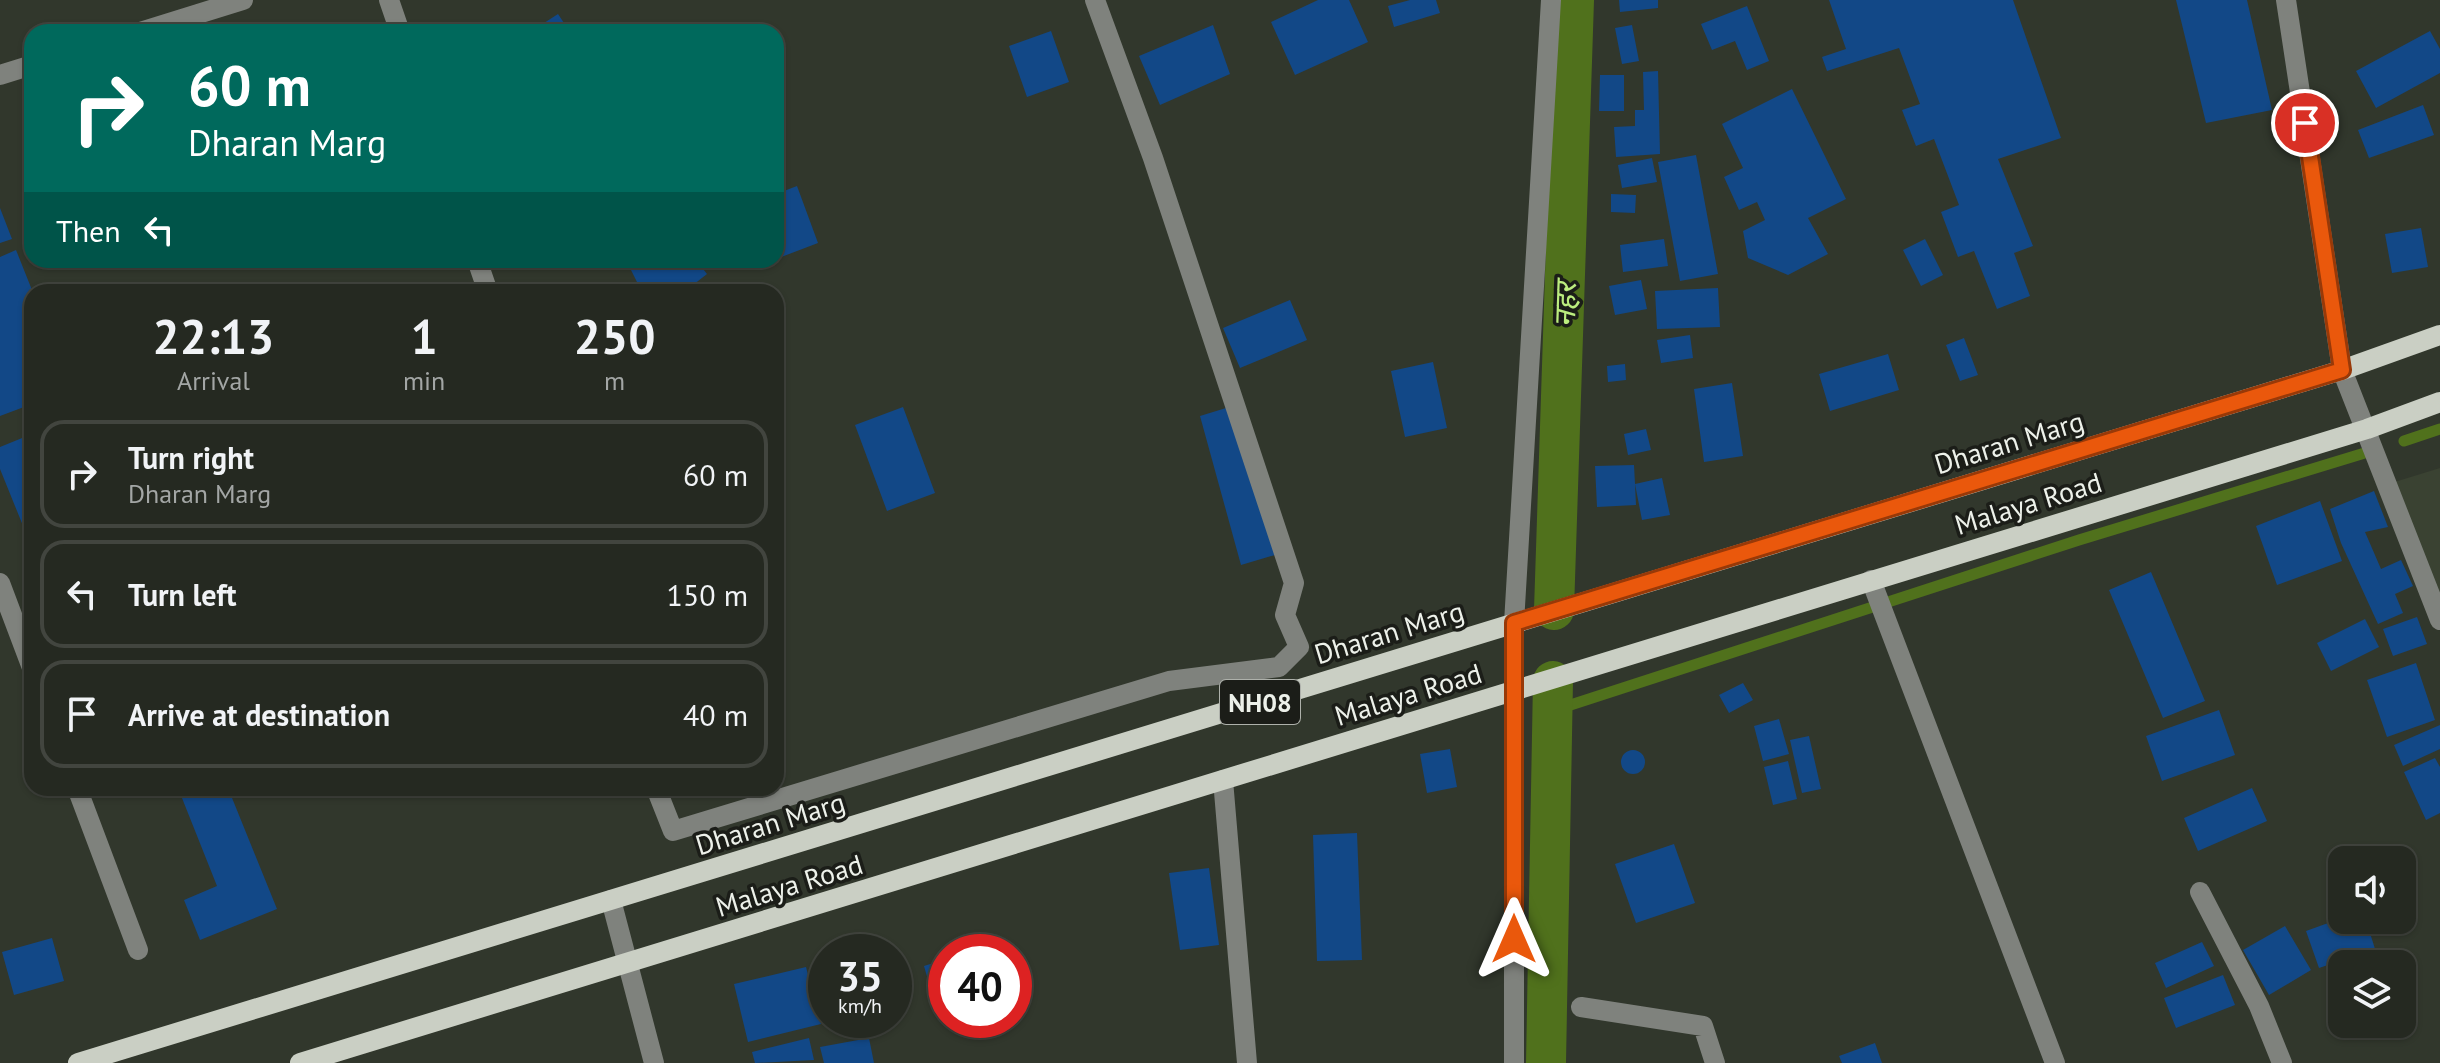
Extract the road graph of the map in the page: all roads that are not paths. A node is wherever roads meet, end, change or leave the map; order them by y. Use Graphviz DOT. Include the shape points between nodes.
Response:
graph roads {
  1 [pos="243,0"];
  2 [pos="389,0"];
  3 [pos="1095,0"];
  4 [pos="1551,0"];
  5 [pos="2286,0"];
  6 [pos="166,24"];
  7 [pos="397,24"];
  8 [pos="24,68"];
  9 [pos="0,75"];
  10 [pos="2440,335"];
  11 [pos="2342,370"];
  12 [pos="2440,402"];
  13 [pos="2367,429"];
  14 [pos="1871,580"];
  15 [pos="0,583"];
  16 [pos="2440,620"];
  17 [pos="1514,623"];
  18 [pos="24,647"];
  19 [pos="1514,690"];
  20 [pos="1223,780"];
  21 [pos="80,796"];
  22 [pos="659,796"];
  23 [pos="2200,892"];
  24 [pos="611,900"];
  25 [pos="138,950"];
  26 [pos="628,964"];
  27 [pos="1581,1007"];
  28 [pos="78,1063"];
  29 [pos="300,1063"];
  30 [pos="654,1063"];
  31 [pos="1247,1063"];
  32 [pos="1514,1063"];
  33 [pos="1715,1063"];
  34 [pos="2055,1063"];
  35 [pos="2282,1063"];
  1 -- 6 [label="street"];
  2 -- 7 [label="street"];
  3 -- 22 [label="street" via="1294,583 1285,615 1299,647 1279,667 1169,681 673,831"];
  4 -- 17 [label="street"];
  5 -- 11 [label="street"];
  8 -- 9 [label="street"];
  10 -- 11 [label="main road, Dharan Marg / NH08"];
  11 -- 13 [label="street"];
  11 -- 17 [label="main road, Dharan Marg / NH08"];
  12 -- 13 [label="main road, Malaya Road / NH08"];
  13 -- 14 [label="main road, Malaya Road / NH08"];
  13 -- 16 [label="street"];
  14 -- 19 [label="main road, Malaya Road / NH08"];
  14 -- 34 [label="street"];
  15 -- 18 [label="street"];
  17 -- 19 [label="street"];
  17 -- 24 [label="main road, Dharan Marg / NH08"];
  19 -- 20 [label="main road, Malaya Road / NH08"];
  19 -- 32 [label="street"];
  20 -- 26 [label="main road, Malaya Road / NH08"];
  20 -- 31 [label="street"];
  21 -- 25 [label="street"];
  23 -- 35 [label="street"];
  24 -- 26 [label="street"];
  24 -- 28 [label="main road, Dharan Marg / NH08"];
  26 -- 29 [label="main road, Malaya Road / NH08"];
  26 -- 30 [label="street"];
  27 -- 33 [label="street" via="1703,1026"];
}
